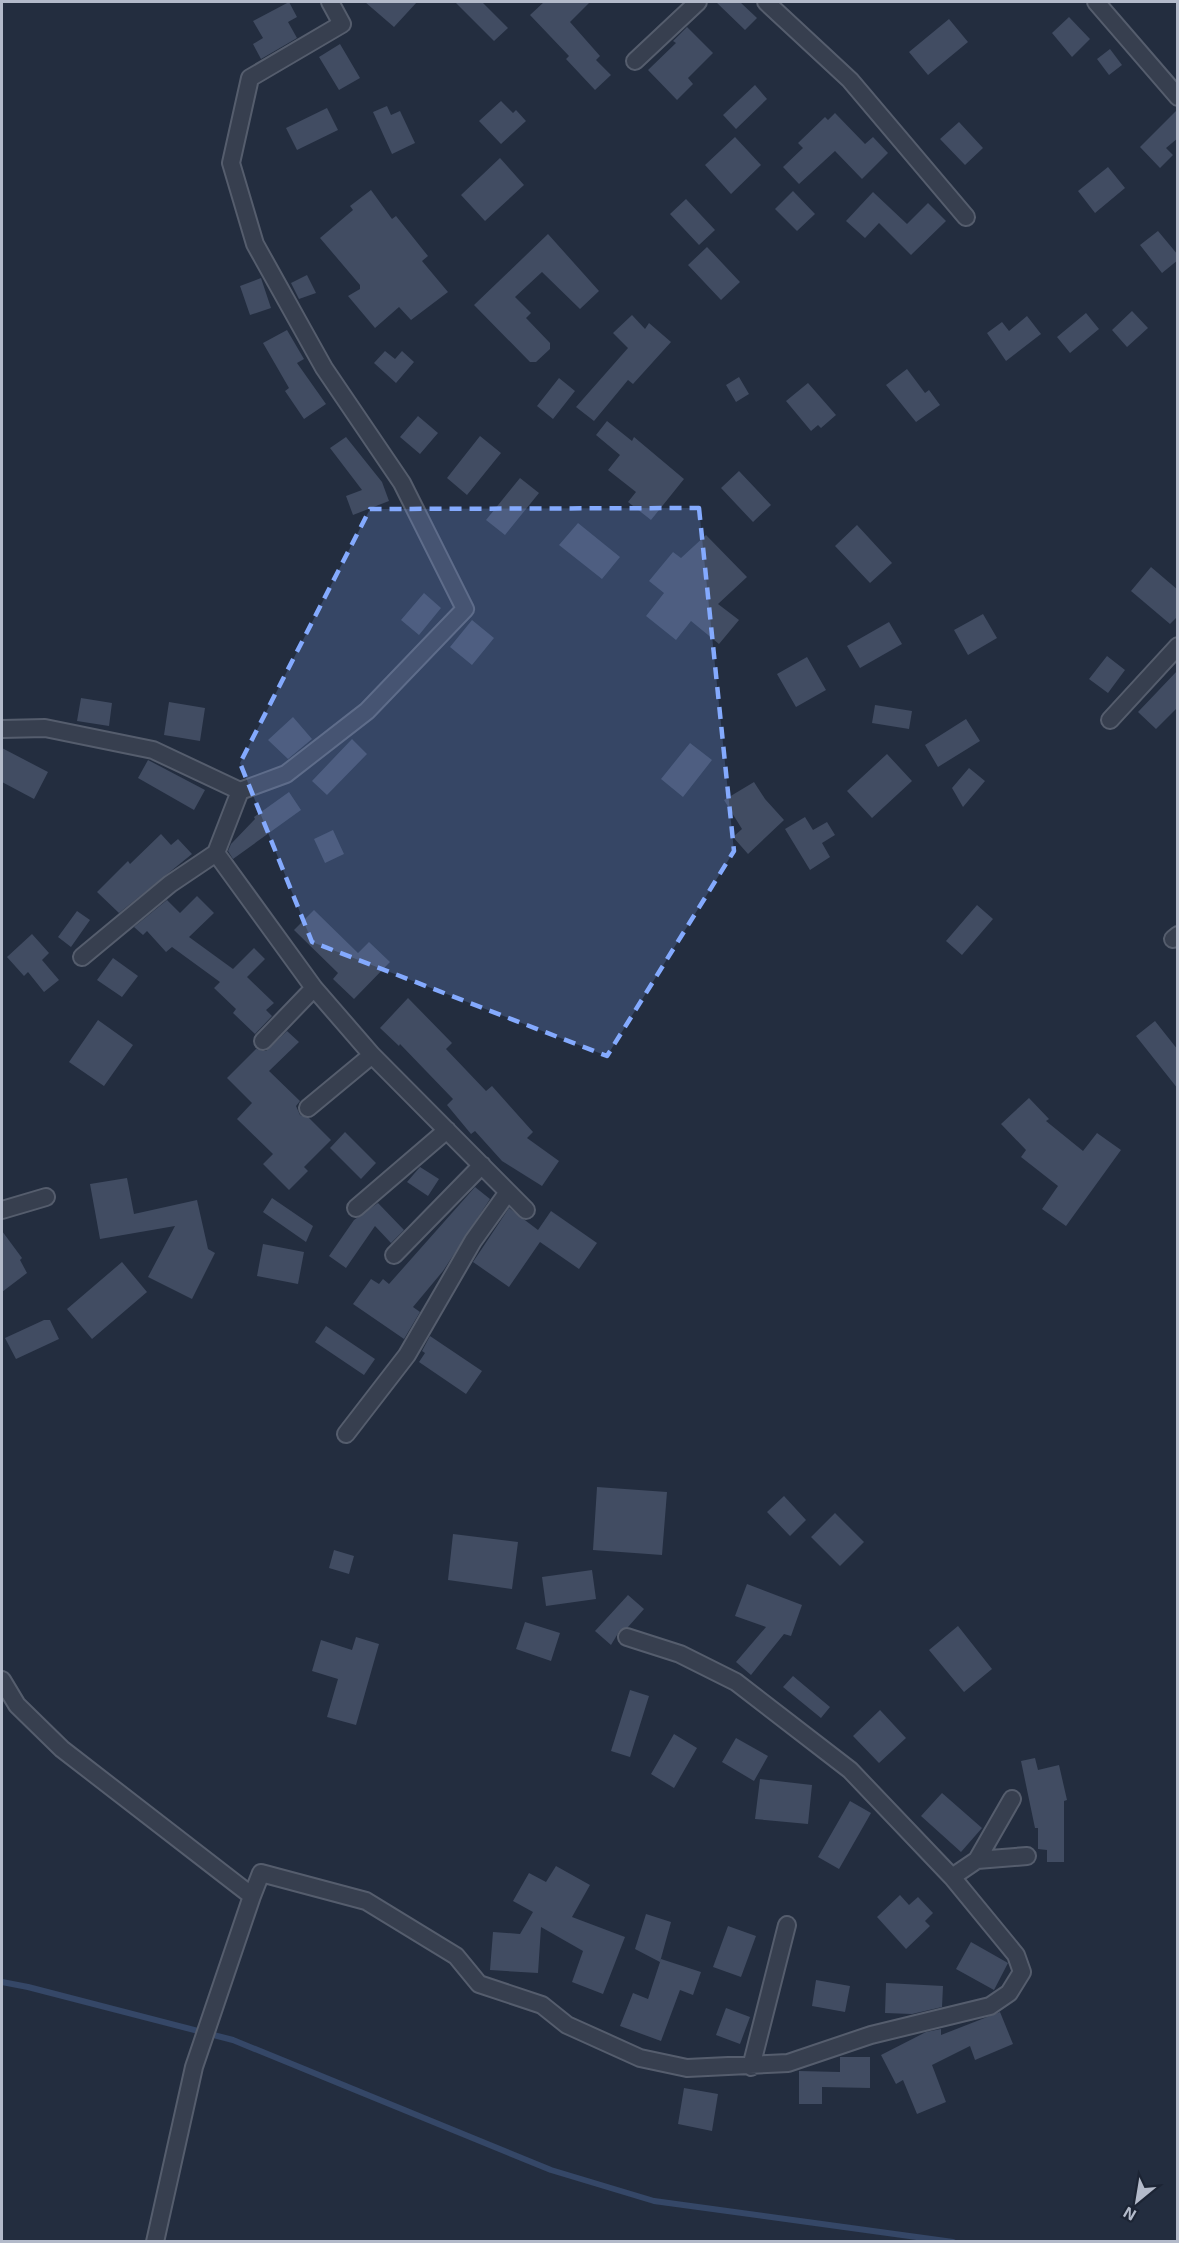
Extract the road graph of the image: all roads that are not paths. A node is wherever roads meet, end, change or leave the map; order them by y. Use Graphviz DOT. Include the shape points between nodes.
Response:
graph roads {
  1 [pos="330,2"];
  2 [pos="698,2"];
  3 [pos="766,2"];
  4 [pos="1096,2"];
  5 [pos="635,62"];
  6 [pos="1178,97"];
  7 [pos="966,217"];
  8 [pos="1178,646"];
  9 [pos="1110,720"];
  10 [pos="2,729"];
  11 [pos="240,790"];
  12 [pos="216,853"];
  13 [pos="82,957"];
  14 [pos="314,988"];
  15 [pos="263,1041"];
  16 [pos="372,1054"];
  17 [pos="308,1108"];
  18 [pos="447,1130"];
  19 [pos="482,1165"];
  20 [pos="508,1192"];
  21 [pos="46,1197"];
  22 [pos="356,1208"];
  23 [pos="2,1210"];
  24 [pos="526,1210"];
  25 [pos="394,1255"];
  26 [pos="346,1434"];
  27 [pos="627,1637"];
  28 [pos="2,1680"];
  29 [pos="1012,1799"];
  30 [pos="1027,1856"];
  31 [pos="977,1860"];
  32 [pos="952,1877"];
  33 [pos="252,1896"];
  34 [pos="788,1925"];
  35 [pos="751,2067"];
  36 [pos="155,2241"];
  1 -- 11 [label="street" via="342,24 250,78 231,163 255,244 324,368 402,483 465,609 367,711 286,774"];
  2 -- 5 [label="street"];
  3 -- 7 [label="street" via="850,80"];
  4 -- 6 [label="street"];
  8 -- 9 [label="street"];
  10 -- 11 [label="street" via="45,728 153,750"];
  11 -- 12 [label="street"];
  12 -- 13 [label="street" via="170,884"];
  12 -- 14 [label="street"];
  14 -- 15 [label="street"];
  14 -- 16 [label="street"];
  16 -- 17 [label="street"];
  16 -- 18 [label="street"];
  18 -- 19 [label="street"];
  18 -- 22 [label="street"];
  19 -- 20 [label="street"];
  19 -- 25 [label="street"];
  20 -- 24 [label="street"];
  20 -- 26 [label="street" via="473,1241 407,1355"];
  21 -- 23 [label="street"];
  27 -- 32 [label="street" via="680,1654 736,1682 850,1770"];
  28 -- 33 [label="street" via="17,1705 62,1749"];
  29 -- 31 [label="street"];
  30 -- 31 [label="street"];
  31 -- 32 [label="street"];
  32 -- 35 [label="street" via="1016,1955 1022,1972 1009,1993 990,2006 871,2035 788,2063"];
  33 -- 35 [label="street" via="261,1873 366,1900 456,1956 479,1984 542,2005 567,2025 640,2058 687,2068"];
  33 -- 36 [label="street" via="194,2067"];
  34 -- 35 [label="street"];
}
